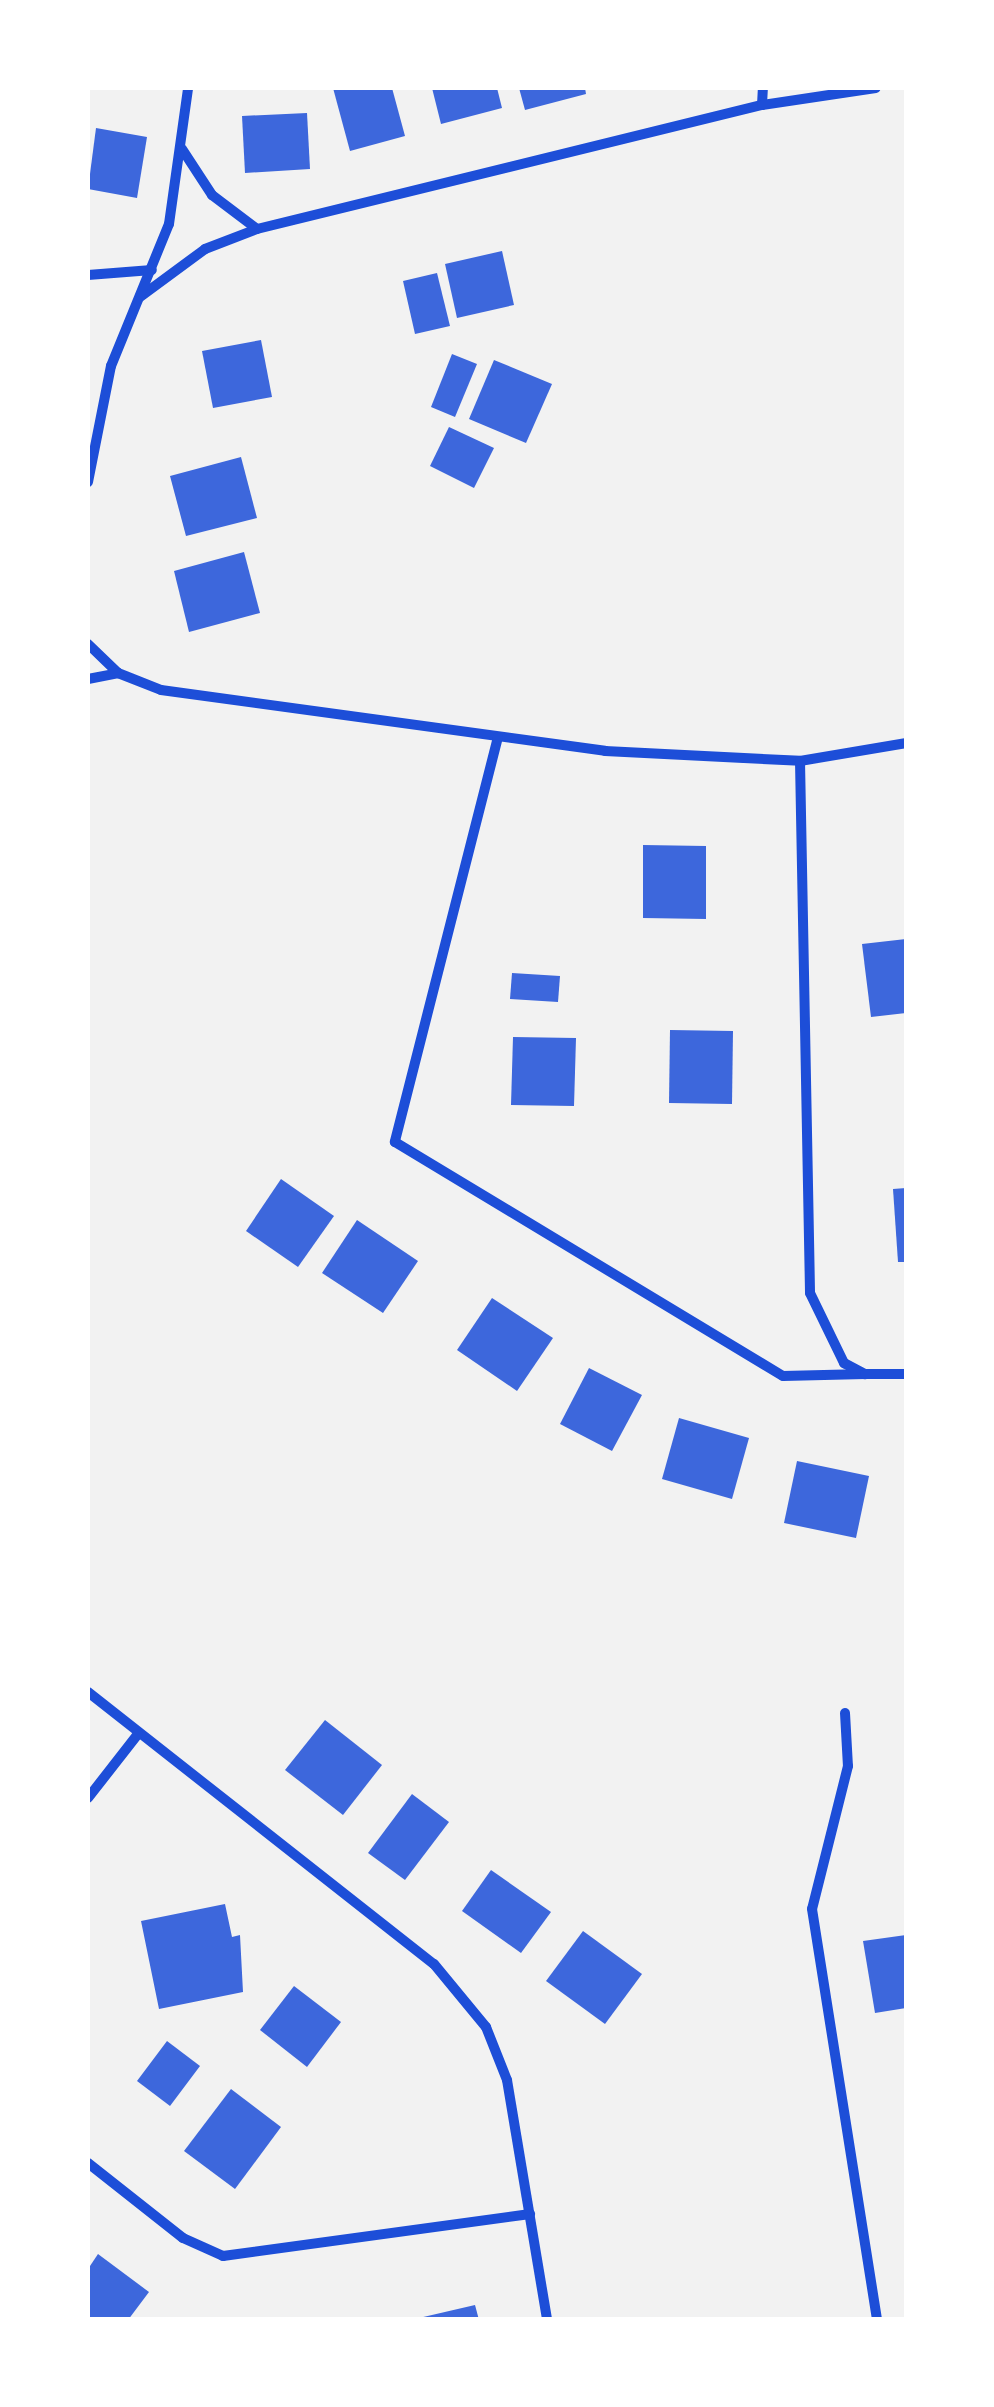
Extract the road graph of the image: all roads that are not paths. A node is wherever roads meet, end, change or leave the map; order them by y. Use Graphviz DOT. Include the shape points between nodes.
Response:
graph roads {
  1 [pos="188,88"];
  2 [pos="763,88"];
  3 [pos="876,88"];
  4 [pos="762,105"];
  5 [pos="182,149"];
  6 [pos="257,229"];
  7 [pos="152,270"];
  8 [pos="88,274"];
  9 [pos="140,298"];
  10 [pos="88,482"];
  11 [pos="88,644"];
  12 [pos="118,672"];
  13 [pos="88,680"];
  14 [pos="498,738"];
  15 [pos="906,743"];
  16 [pos="800,761"];
  17 [pos="865,1374"];
  18 [pos="906,1374"];
  19 [pos="88,1692"];
  20 [pos="845,1712"];
  21 [pos="138,1734"];
  22 [pos="88,1798"];
  23 [pos="88,2163"];
  24 [pos="530,2214"];
  25 [pos="547,2320"];
  26 [pos="876,2320"];
  1 -- 5 [label="street"];
  2 -- 4 [label="street"];
  3 -- 4 [label="street"];
  4 -- 6 [label="street"];
  5 -- 6 [label="street" via="212,194"];
  5 -- 7 [label="street"];
  6 -- 9 [label="street" via="206,249"];
  7 -- 8 [label="street"];
  7 -- 9 [label="street"];
  9 -- 10 [label="street" via="110,366"];
  11 -- 12 [label="street"];
  12 -- 13 [label="street"];
  12 -- 14 [label="street" via="246,705"];
  14 -- 16 [label="street"];
  14 -- 17 [label="street" via="395,1142 783,1376"];
  15 -- 16 [label="street"];
  16 -- 17 [label="street" via="810,1292 832,1348"];
  17 -- 18 [label="street"];
  19 -- 21 [label="street"];
  20 -- 26 [label="street" via="848,1766 812,1910"];
  21 -- 22 [label="street"];
  21 -- 24 [label="street" via="434,1964 486,2027 506,2080"];
  23 -- 24 [label="street" via="183,2238 223,2256"];
  24 -- 25 [label="street"];
}
